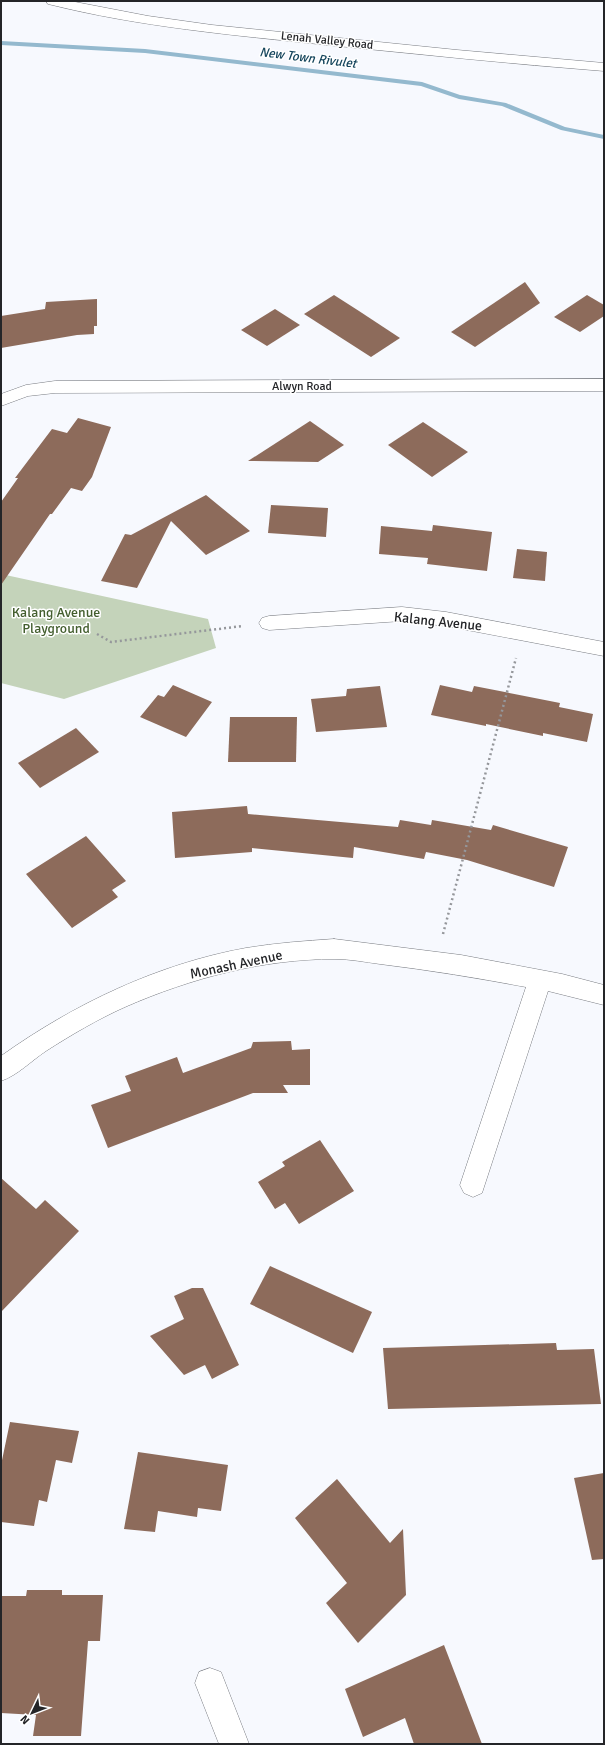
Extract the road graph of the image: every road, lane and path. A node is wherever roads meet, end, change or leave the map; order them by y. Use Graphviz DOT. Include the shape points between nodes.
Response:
graph roads {
  1 [pos="53,1"];
  2 [pos="604,67"];
  3 [pos="604,385"];
  4 [pos="1,400"];
  5 [pos="269,623"];
  6 [pos="522,632"];
  7 [pos="97,634"];
  8 [pos="604,649"];
  9 [pos="436,960"];
  10 [pos="540,980"];
  11 [pos="604,995"];
  12 [pos="1,1070"];
  13 [pos="473,1185"];
  14 [pos="210,1683"];
  15 [pos="234,1744"];
  1 -- 2 [label="street, Lenah Valley Road" via="126,17 198,27"];
  3 -- 4 [label="street, Alwyn Road" via="92,386 26,391"];
  5 -- 6 [label="street, Kalang Avenue" via="402,614"];
  5 -- 7 [label="path" via="111,642"];
  6 -- 8 [label="street, Kalang Avenue"];
  6 -- 9 [label="path"];
  9 -- 10 [label="street, Monash Avenue"];
  9 -- 12 [label="street, Monash Avenue" via="335,949 265,955 220,964 127,995 76,1020 25,1051"];
  10 -- 11 [label="street, Monash Avenue"];
  10 -- 13 [label="street"];
  14 -- 15 [label="street"];
}
